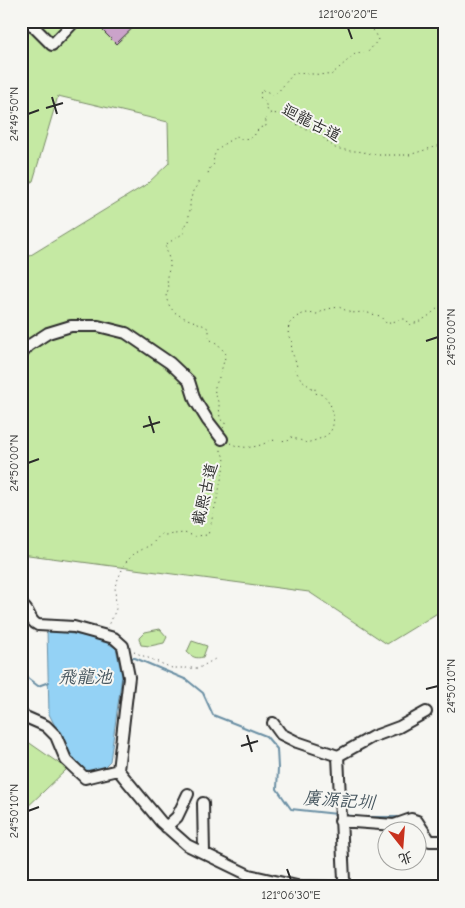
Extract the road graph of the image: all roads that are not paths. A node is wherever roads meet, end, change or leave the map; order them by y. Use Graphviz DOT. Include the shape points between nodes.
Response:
graph roads {
  1 [pos="28,21"];
  2 [pos="75,21"];
  3 [pos="21,355"];
  4 [pos="222,439"];
  5 [pos="21,605"];
  6 [pos="426,712"];
  7 [pos="21,715"];
  8 [pos="274,723"];
  9 [pos="338,756"];
  10 [pos="118,770"];
  11 [pos="188,794"];
  12 [pos="203,803"];
  13 [pos="340,816"];
  14 [pos="166,827"];
  15 [pos="444,841"];
  16 [pos="204,853"];
  17 [pos="343,887"];
  1 -- 2 [label="lane" via="52,45"];
  3 -- 4 [label="lane" via="28,346 48,333 71,326 98,326 126,333 170,363 189,381 195,400"];
  5 -- 10 [label="lane" via="26,607 30,619 38,625 74,627 114,638 125,655 129,677"];
  6 -- 9 [label="lane"];
  7 -- 10 [label="lane" via="46,726 56,736 66,760 85,778"];
  8 -- 9 [label="lane" via="281,734"];
  9 -- 13 [label="lane"];
  10 -- 14 [label="lane"];
  11 -- 14 [label="lane" via="177,817"];
  12 -- 16 [label="lane"];
  13 -- 15 [label="lane" via="394,825 411,819 417,821 430,840"];
  13 -- 17 [label="lane"];
  14 -- 16 [label="lane" via="187,845"];
  16 -- 17 [label="lane" via="249,875 297,886"];
}
